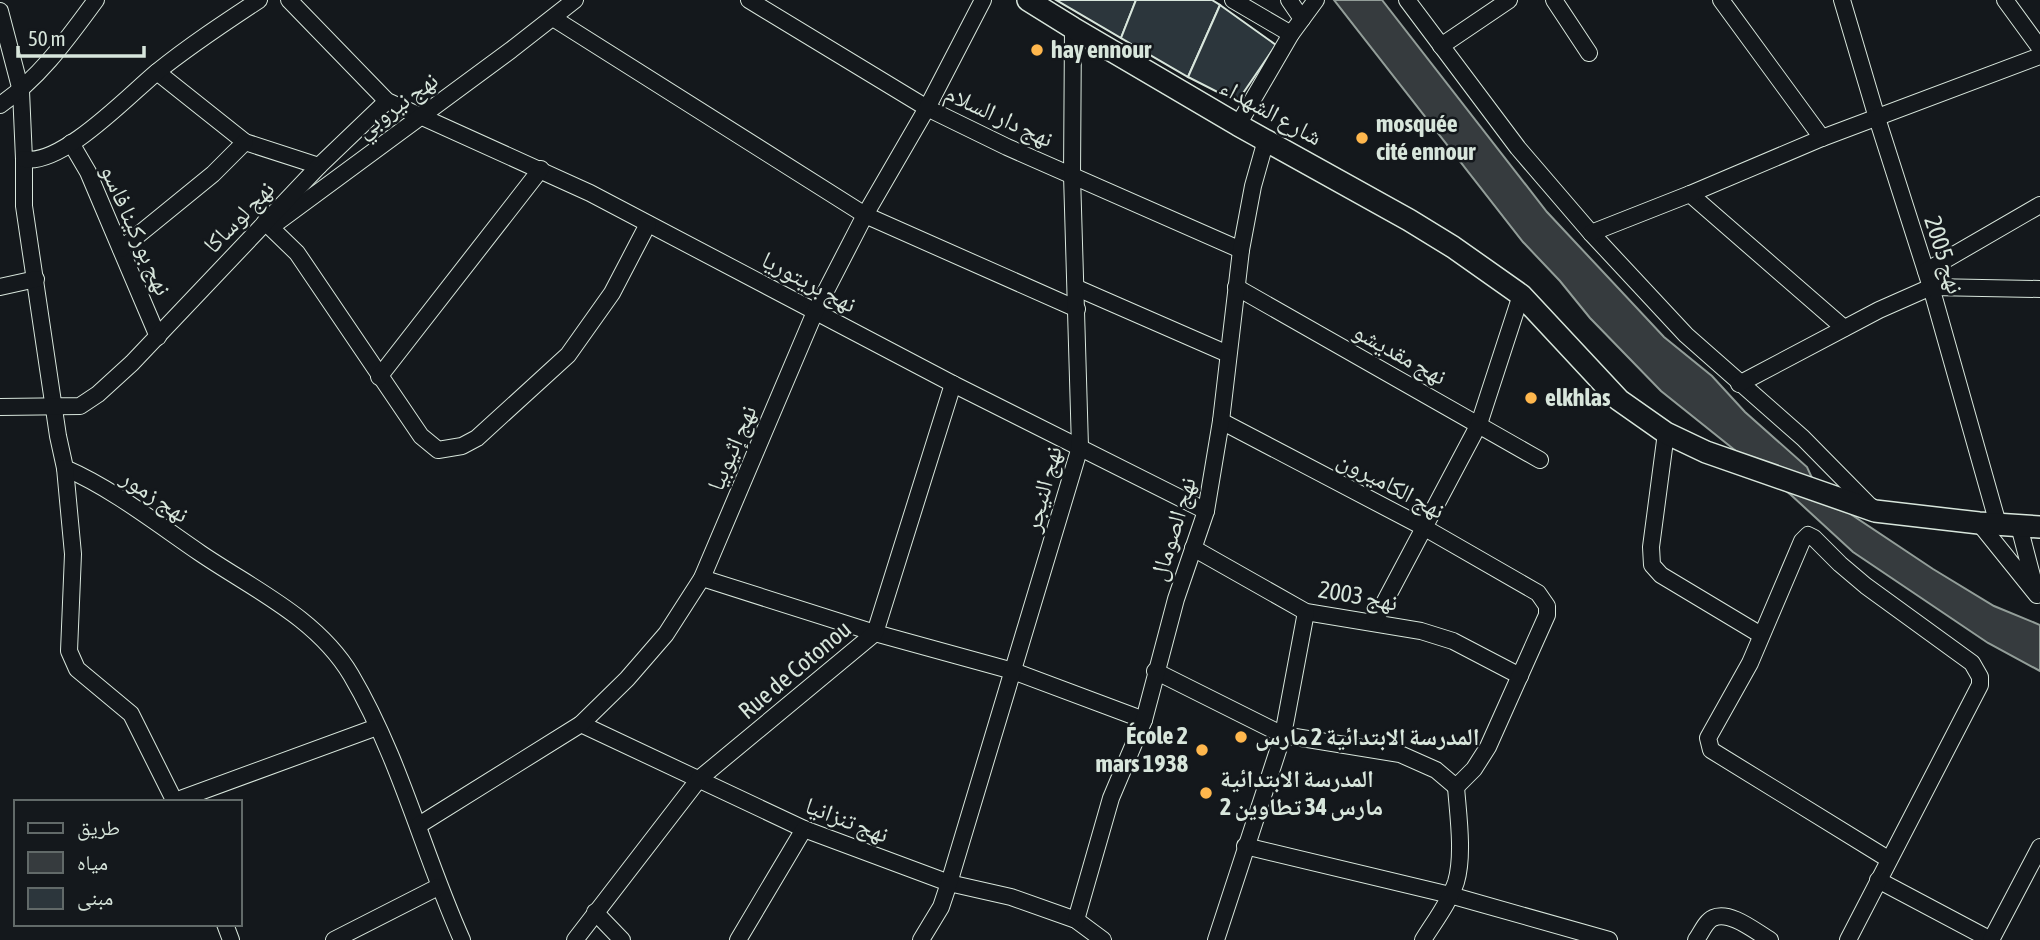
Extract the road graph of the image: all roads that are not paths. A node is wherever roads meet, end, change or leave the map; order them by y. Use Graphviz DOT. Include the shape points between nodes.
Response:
graph roads {
  1 [pos="96,0"];
  2 [pos="259,0"];
  3 [pos="289,0"];
  4 [pos="575,0"];
  5 [pos="749,0"];
  6 [pos="983,0"];
  7 [pos="1028,0"];
  8 [pos="1233,0"];
  9 [pos="1289,0"];
  10 [pos="1316,0"];
  11 [pos="1407,0"];
  12 [pos="1509,0"];
  13 [pos="1555,0"];
  14 [pos="1721,0"];
  15 [pos="1843,0"];
  16 [pos="2005,0"];
  17 [pos="0,11"];
  18 [pos="552,18"];
  19 [pos="1302,19"];
  20 [pos="1073,29"];
  21 [pos="1291,34"];
  22 [pos="1441,46"];
  23 [pos="2040,48"];
  24 [pos="1589,53"];
  25 [pos="2040,56"];
  26 [pos="157,72"];
  27 [pos="21,91"];
  28 [pos="387,101"];
  29 [pos="0,105"];
  30 [pos="927,108"];
  31 [pos="421,116"];
  32 [pos="1877,118"];
  33 [pos="1238,125"];
  34 [pos="1822,138"];
  35 [pos="1266,140"];
  36 [pos="245,142"];
  37 [pos="71,143"];
  38 [pos="24,159"];
  39 [pos="319,166"];
  40 [pos="541,169"];
  41 [pos="1072,175"];
  42 [pos="1690,194"];
  43 [pos="2040,205"];
  44 [pos="865,215"];
  45 [pos="648,224"];
  46 [pos="268,225"];
  47 [pos="1591,233"];
  48 [pos="121,249"];
  49 [pos="1241,250"];
  50 [pos="36,279"];
  51 [pos="1929,279"];
  52 [pos="0,287"];
  53 [pos="1236,287"];
  54 [pos="1077,288"];
  55 [pos="2040,289"];
  56 [pos="1521,295"];
  57 [pos="1077,309"];
  58 [pos="815,312"];
  59 [pos="1844,328"];
  60 [pos="158,337"];
  61 [pos="1228,354"];
  62 [pos="379,377"];
  63 [pos="1739,383"];
  64 [pos="953,384"];
  65 [pos="0,407"];
  66 [pos="55,408"];
  67 [pos="1222,421"];
  68 [pos="1479,425"];
  69 [pos="1666,433"];
  70 [pos="1080,447"];
  71 [pos="1541,460"];
  72 [pos="65,468"];
  73 [pos="1206,511"];
  74 [pos="1875,511"];
  75 [pos="2009,525"];
  76 [pos="1425,528"];
  77 [pos="1193,548"];
  78 [pos="702,578"];
  79 [pos="2039,597"];
  80 [pos="1306,612"];
  81 [pos="1374,622"];
  82 [pos="876,634"];
  83 [pos="1761,635"];
  84 [pos="1013,671"];
  85 [pos="1155,671"];
  86 [pos="1520,676"];
  87 [pos="1144,720"];
  88 [pos="581,724"];
  89 [pos="377,727"];
  90 [pos="1283,735"];
  91 [pos="699,779"];
  92 [pos="1456,787"];
  93 [pos="174,800"];
  94 [pos="180,800"];
  95 [pos="419,825"];
  96 [pos="804,829"];
  97 [pos="1245,846"];
  98 [pos="2040,847"];
  99 [pos="1888,859"];
  100 [pos="1878,880"];
  101 [pos="949,883"];
  102 [pos="439,887"];
  103 [pos="1450,895"];
  104 [pos="595,912"];
  105 [pos="1076,920"];
  106 [pos="1603,939"];
  107 [pos="334,940"];
  108 [pos="462,940"];
  109 [pos="575,940"];
  110 [pos="622,940"];
  111 [pos="738,940"];
  112 [pos="921,940"];
  113 [pos="1103,940"];
  114 [pos="1216,940"];
  115 [pos="1423,940"];
  116 [pos="1696,940"];
  117 [pos="1770,940"];
  118 [pos="1848,940"];
  119 [pos="1991,940"];
  1 -- 27 [label="street"];
  2 -- 26 [label="street"];
  3 -- 28 [label="street"];
  4 -- 18 [label="street, نهج نيروبي"];
  5 -- 30 [label="street, نهج دار السلام"];
  6 -- 30 [label="street, نهج إثيوبيا"];
  7 -- 20 [label="main road, شارع الشهداء"];
  8 -- 21 [label="street"];
  9 -- 19 [label="street"];
  10 -- 19 [label="street"];
  11 -- 22 [label="street"];
  12 -- 22 [label="street"];
  13 -- 24 [label="street"];
  14 -- 34 [label="street"];
  15 -- 32 [label="street, نهج 2005"];
  16 -- 23 [label="street"];
  17 -- 27 [label="street"];
  18 -- 31 [label="street, نهج نيروبي"];
  18 -- 44 [label="street"];
  19 -- 21 [label="street"];
  20 -- 33 [label="main road, شارع الشهداء"];
  20 -- 41 [label="street, نهج النيجر"];
  21 -- 33 [label="street"];
  22 -- 47 [label="street" via="1518,148"];
  25 -- 32 [label="street"];
  26 -- 36 [label="street"];
  26 -- 37 [label="street" via="108,118"];
  27 -- 29 [label="street"];
  27 -- 38 [label="street"];
  28 -- 31 [label="street, نهج بريتوريا"];
  28 -- 39 [label="street, نهج لوساكا"];
  30 -- 41 [label="street, نهج دار السلام"];
  30 -- 44 [label="street, نهج إثيوبيا"];
  31 -- 40 [label="street, نهج بريتوريا"];
  31 -- 46 [label="street, نهج نيروبي"];
  32 -- 34 [label="street"];
  32 -- 51 [label="street, نهج 2005"];
  33 -- 35 [label="main road, شارع الشهداء"];
  34 -- 42 [label="street"];
  35 -- 49 [label="street, نهج الصومال"];
  35 -- 56 [label="main road, شارع الشهداء" via="1409,220"];
  36 -- 39 [label="street"];
  36 -- 48 [label="street"];
  37 -- 38 [label="street" via="34,161"];
  37 -- 48 [label="street, نهج بوركينا فاسو"];
  38 -- 50 [label="street" via="24,206"];
  39 -- 46 [label="street, نهج لوساكا"];
  40 -- 45 [label="street, نهج بريتوريا"];
  40 -- 62 [label="street"];
  41 -- 49 [label="street, نهج دار السلام"];
  41 -- 54 [label="street, نهج النيجر"];
  42 -- 47 [label="street"];
  42 -- 59 [label="street"];
  43 -- 51 [label="street"];
  44 -- 57 [label="street"];
  44 -- 58 [label="street, نهج إثيوبيا"];
  45 -- 58 [label="street, نهج بريتوريا"];
  45 -- 62 [label="street" via="605,303 568,355 477,438 448,450 429,444"];
  46 -- 60 [label="street, نهج لوساكا"];
  46 -- 62 [label="street" via="296,253"];
  47 -- 63 [label="street" via="1686,335"];
  48 -- 60 [label="street, نهج بوركينا فاسو"];
  49 -- 53 [label="street, نهج الصومال"];
  50 -- 52 [label="street"];
  50 -- 66 [label="street"];
  51 -- 55 [label="street"];
  51 -- 59 [label="street"];
  51 -- 75 [label="street, نهج 2005"];
  53 -- 61 [label="street, نهج الصومال"];
  53 -- 68 [label="street, نهج مقديشو"];
  54 -- 57 [label="street, نهج النيجر"];
  54 -- 61 [label="street"];
  56 -- 68 [label="street"];
  56 -- 69 [label="main road, شارع الشهداء" via="1619,400"];
  57 -- 70 [label="street, نهج النيجر"];
  58 -- 64 [label="street, نهج بريتوريا"];
  58 -- 78 [label="street, نهج إثيوبيا"];
  59 -- 63 [label="street"];
  60 -- 66 [label="street, نهج لوساكا" via="98,394 80,406"];
  61 -- 67 [label="street, نهج الصومال"];
  63 -- 74 [label="street" via="1803,438"];
  64 -- 70 [label="street, نهج بريتوريا"];
  64 -- 82 [label="street, Rue de Cotonou"];
  65 -- 66 [label="street, نهج لوساكا"];
  66 -- 72 [label="street"];
  67 -- 73 [label="street, نهج الصومال"];
  67 -- 76 [label="street, نهج الكاميرون"];
  68 -- 71 [label="street, نهج مقديشو"];
  68 -- 76 [label="street"];
  69 -- 74 [label="main road, شارع الشهداء" via="1706,452"];
  69 -- 83 [label="street" via="1652,565 1661,575"];
  70 -- 73 [label="street, نهج بريتوريا"];
  70 -- 84 [label="street, نهج النيجر"];
  72 -- 89 [label="street, نهج زمور" via="111,493 319,634 351,674"];
  72 -- 93 [label="street" via="72,554 69,651 77,669 131,714"];
  73 -- 77 [label="street, نهج الصومال"];
  74 -- 75 [label="main road, شارع الشهداء"];
  75 -- 79 [label="street, نهج 2005"];
  75 -- 79 [label="street"];
  76 -- 81 [label="street"];
  76 -- 86 [label="street, نهج الكاميرون" via="1538,593 1547,606"];
  77 -- 80 [label="street, نهج 2003"];
  77 -- 85 [label="street, نهج الصومال"];
  78 -- 82 [label="street"];
  78 -- 88 [label="street, نهج إثيوبيا" via="666,634"];
  80 -- 81 [label="street, نهج 2003"];
  80 -- 90 [label="street"];
  81 -- 86 [label="street, نهج 2003" via="1453,641"];
  82 -- 84 [label="street"];
  82 -- 91 [label="street, Rue de Cotonou"];
  83 -- 99 [label="street" via="1708,738 1709,747"];
  83 -- 99 [label="street" via="1808,535 1977,669 1980,685"];
  84 -- 87 [label="street"];
  84 -- 101 [label="street, نهج النيجر"];
  85 -- 87 [label="street, نهج الصومال"];
  85 -- 90 [label="street"];
  86 -- 92 [label="street" via="1488,747"];
  87 -- 105 [label="street, نهج الصومال" via="1111,798"];
  88 -- 91 [label="street, نهج تنزانيا"];
  88 -- 95 [label="street, نهج إثيوبيا"];
  89 -- 94 [label="street"];
  89 -- 95 [label="street, نهج زمور"];
  90 -- 92 [label="street" via="1400,754 1436,770"];
  90 -- 97 [label="street"];
  91 -- 96 [label="street, نهج تنزانيا"];
  91 -- 104 [label="street, Rue de Cotonou"];
  92 -- 103 [label="street" via="1458,864"];
  95 -- 102 [label="street, نهج زمور"];
  96 -- 101 [label="street, نهج تنزانيا"];
  96 -- 111 [label="street"];
  97 -- 103 [label="street"];
  97 -- 114 [label="street"];
  98 -- 119 [label="street"];
  99 -- 100 [label="street"];
  100 -- 118 [label="street"];
  100 -- 119 [label="street"];
  101 -- 105 [label="street, نهج تنزانيا" via="1011,897"];
  101 -- 112 [label="street, نهج النيجر"];
  102 -- 107 [label="street"];
  102 -- 108 [label="street, نهج زمور"];
  103 -- 106 [label="street"];
  103 -- 115 [label="street"];
  104 -- 109 [label="street, Rue de Cotonou"];
  104 -- 110 [label="street"];
  105 -- 113 [label="street, نهج تنزانيا"];
  116 -- 117 [label="street" via="1709,921 1720,916"];
}
